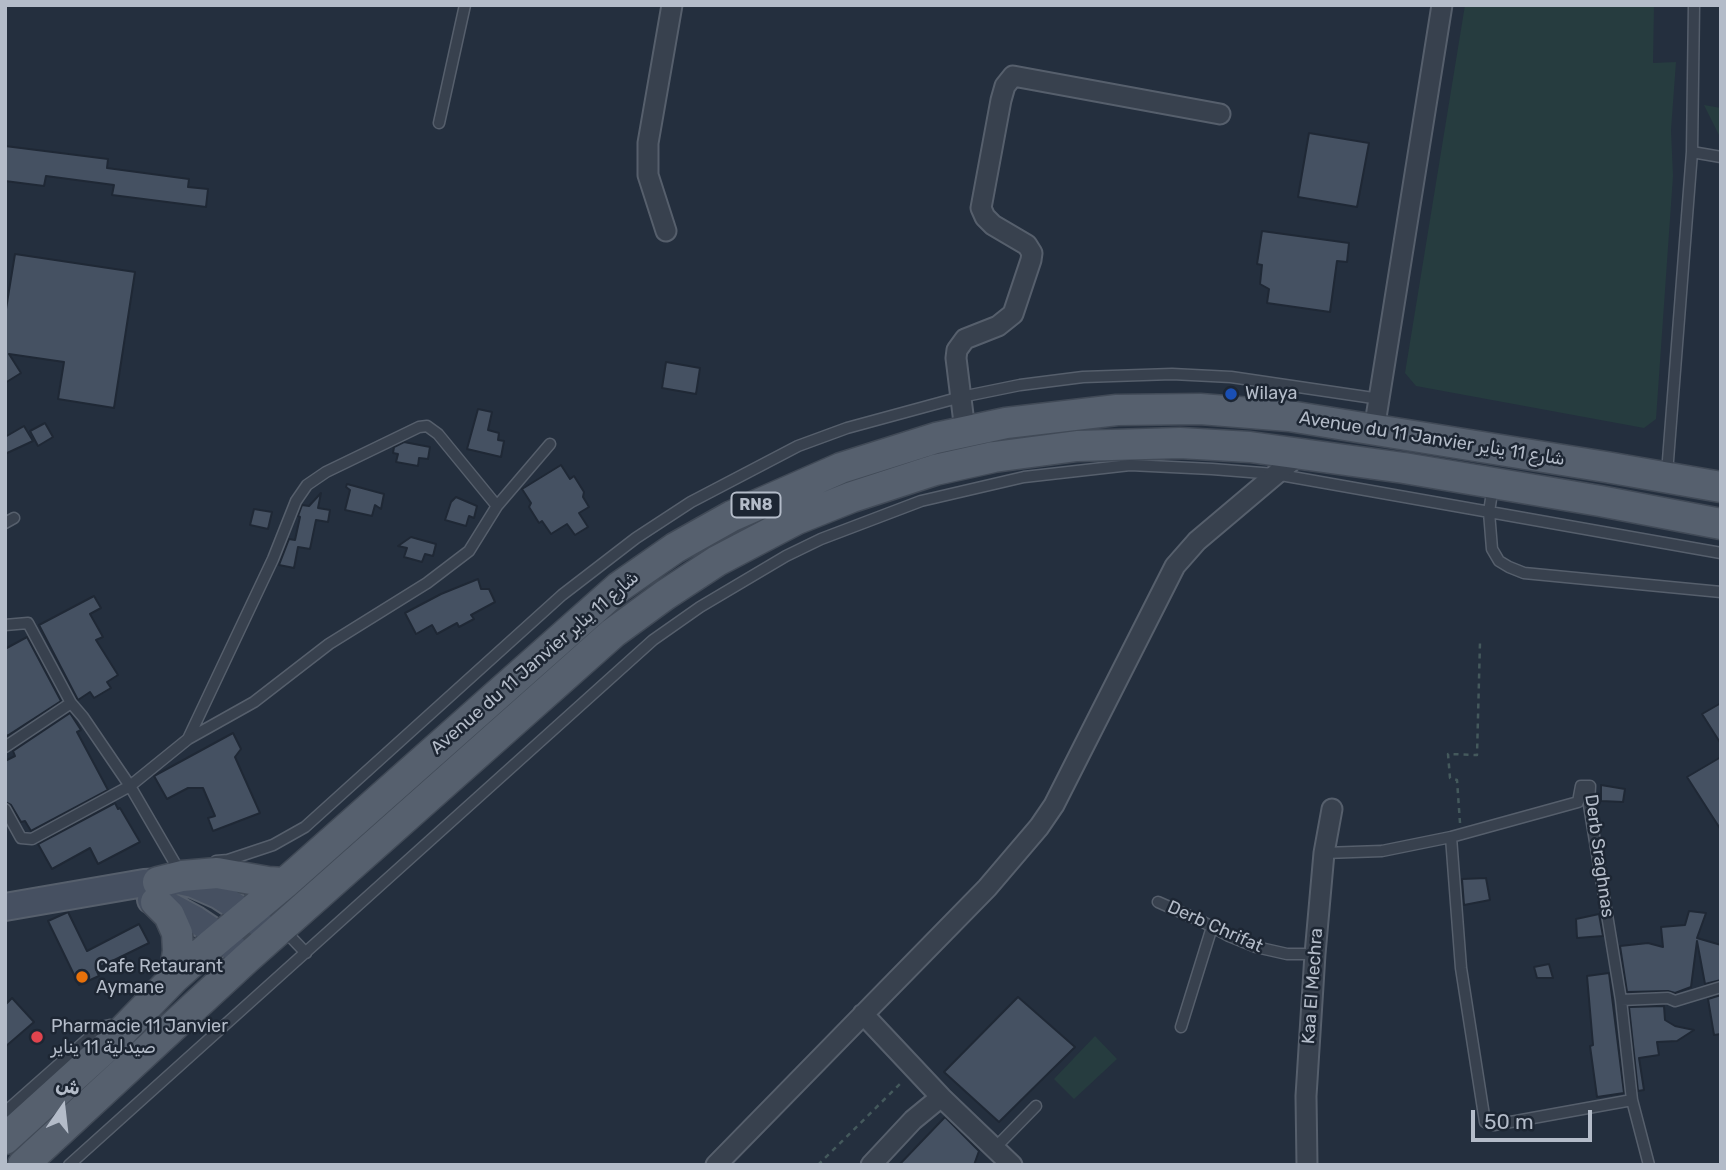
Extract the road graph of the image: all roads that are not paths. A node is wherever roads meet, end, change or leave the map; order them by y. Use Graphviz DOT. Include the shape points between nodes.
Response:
graph roads {
  1 [pos="465,5"];
  2 [pos="672,5"];
  3 [pos="1442,5"];
  4 [pos="1694,5"];
  5 [pos="1220,114"];
  6 [pos="439,123"];
  7 [pos="1692,152"];
  8 [pos="1721,157"];
  9 [pos="666,231"];
  10 [pos="961,397"];
  11 [pos="1380,399"];
  12 [pos="1374,430"];
  13 [pos="965,431"];
  14 [pos="550,444"];
  15 [pos="1300,454"];
  16 [pos="1275,474"];
  17 [pos="1666,478"];
  18 [pos="1494,482"];
  19 [pos="1721,487"];
  20 [pos="497,506"];
  21 [pos="1489,512"];
  22 [pos="1721,524"];
  23 [pos="1721,553"];
  24 [pos="1721,592"];
  25 [pos="5,625"];
  26 [pos="71,703"];
  27 [pos="188,739"];
  28 [pos="5,747"];
  29 [pos="130,786"];
  30 [pos="5,809"];
  31 [pos="1332,809"];
  32 [pos="1456,836"];
  33 [pos="1324,853"];
  34 [pos="177,875"];
  35 [pos="285,883"];
  36 [pos="1158,902"];
  37 [pos="5,907"];
  38 [pos="247,914"];
  39 [pos="1212,927"];
  40 [pos="278,932"];
  41 [pos="220,936"];
  42 [pos="306,953"];
  43 [pos="1314,954"];
  44 [pos="246,960"];
  45 [pos="174,978"];
  46 [pos="1721,987"];
  47 [pos="1621,1000"];
  48 [pos="863,1014"];
  49 [pos="1181,1027"];
  50 [pos="125,1028"];
  51 [pos="941,1097"];
  52 [pos="1632,1100"];
  53 [pos="1036,1106"];
  54 [pos="5,1112"];
  55 [pos="5,1139"];
  56 [pos="995,1148"];
  57 [pos="23,1165"];
  58 [pos="69,1165"];
  59 [pos="716,1165"];
  60 [pos="871,1165"];
  61 [pos="1012,1165"];
  62 [pos="1307,1165"];
  63 [pos="1649,1165"];
  1 -- 6 [label="lane"];
  2 -- 9 [label="street" via="648,143 648,175"];
  3 -- 11 [label="street"];
  4 -- 7 [label="lane"];
  5 -- 10 [label="street" via="1013,76 1001,100 981,208 993,225 1030,248 1031,260 1013,314 959,346"];
  7 -- 8 [label="lane"];
  7 -- 17 [label="lane"];
  10 -- 11 [label="lane" via="1083,377 1172,374 1231,377"];
  10 -- 13 [label="street"];
  10 -- 34 [label="lane" via="846,428 799,446 691,502 562,595 305,827 273,845"];
  11 -- 12 [label="street"];
  12 -- 13 [label="main road, Avenue du 11 Janvier شارع 11 يناير / RN8" via="1245,411 1153,409 1076,413"];
  12 -- 17 [label="main road, Avenue du 11 Janvier شارع 11 يناير / RN8"];
  13 -- 35 [label="main road, Avenue du 11 Janvier شارع 11 يناير / RN8" via="809,481 675,548 578,621"];
  14 -- 20 [label="lane"];
  15 -- 16 [label="street"];
  15 -- 18 [label="main road, Avenue du 11 Janvier شارع 11 يناير / RN8"];
  15 -- 40 [label="main road, Avenue du 11 Janvier شارع 11 يناير / RN8" via="1180,443 1052,448 936,470 797,519 717,561 613,634"];
  16 -- 21 [label="lane"];
  16 -- 42 [label="lane" via="1130,465 1024,477 921,501 821,539 755,573 653,640"];
  16 -- 48 [label="street" via="1197,541 1175,566 1054,806 1039,827 987,888"];
  17 -- 19 [label="main road, Avenue du 11 Janvier شارع 11 يناير / RN8"];
  18 -- 21 [label="lane"];
  18 -- 22 [label="main road, Avenue du 11 Janvier شارع 11 يناير / RN8"];
  20 -- 27 [label="lane" via="469,551 428,583 329,644 254,702"];
  20 -- 27 [label="lane" via="427,426 307,485"];
  21 -- 23 [label="lane"];
  21 -- 24 [label="lane" via="1492,549 1499,561 1524,573"];
  25 -- 26 [label="lane" via="28,623"];
  26 -- 28 [label="lane"];
  26 -- 29 [label="lane"];
  27 -- 29 [label="lane"];
  29 -- 30 [label="lane" via="32,839 21,838"];
  29 -- 34 [label="lane"];
  31 -- 33 [label="street, Kaa El Mechra"];
  32 -- 33 [label="lane, Derb Sraghnas" via="1382,850"];
  32 -- 47 [label="lane, Derb Sraghnas" via="1578,803 1581,786 1590,786 1589,805"];
  32 -- 52 [label="lane" via="1461,968 1485,1122 1494,1125"];
  33 -- 43 [label="street, Kaa El Mechra"];
  34 -- 35 [label="main road" via="226,873"];
  34 -- 37 [label="main road"];
  34 -- 38 [label="main road"];
  34 -- 41 [label="main road" via="183,912"];
  34 -- 45 [label="main road" via="169,915 177,933"];
  35 -- 38 [label="main road, Avenue du 11 Janvier شارع 11 يناير / RN8"];
  36 -- 39 [label="lane, Derb Chrifat"];
  38 -- 40 [label="main road"];
  38 -- 41 [label="main road, Avenue du 11 Janvier شارع 11 يناير / RN8"];
  39 -- 43 [label="lane, Derb Chrifat" via="1274,952"];
  39 -- 49 [label="lane"];
  40 -- 42 [label="lane"];
  40 -- 44 [label="main road, Avenue du 11 Janvier شارع 11 يناير / RN8"];
  41 -- 44 [label="main road"];
  41 -- 45 [label="main road, Avenue du 11 Janvier شارع 11 يناير / RN8"];
  42 -- 58 [label="lane"];
  43 -- 62 [label="street, Kaa El Mechra"];
  44 -- 57 [label="main road, Avenue du 11 Janvier شارع 11 يناير / RN8"];
  45 -- 50 [label="main road, Avenue du 11 Janvier شارع 11 يناير / RN8"];
  46 -- 47 [label="lane" via="1675,1001"];
  47 -- 52 [label="lane, Derb Sraghnas"];
  48 -- 51 [label="street"];
  48 -- 59 [label="street"];
  50 -- 54 [label="lane" via="101,1027"];
  50 -- 55 [label="main road, Avenue du 11 Janvier شارع 11 يناير / RN8"];
  51 -- 56 [label="street"];
  51 -- 60 [label="street"];
  52 -- 63 [label="lane, Derb Sraghnas"];
  53 -- 56 [label="lane"];
  56 -- 61 [label="street"];
}
